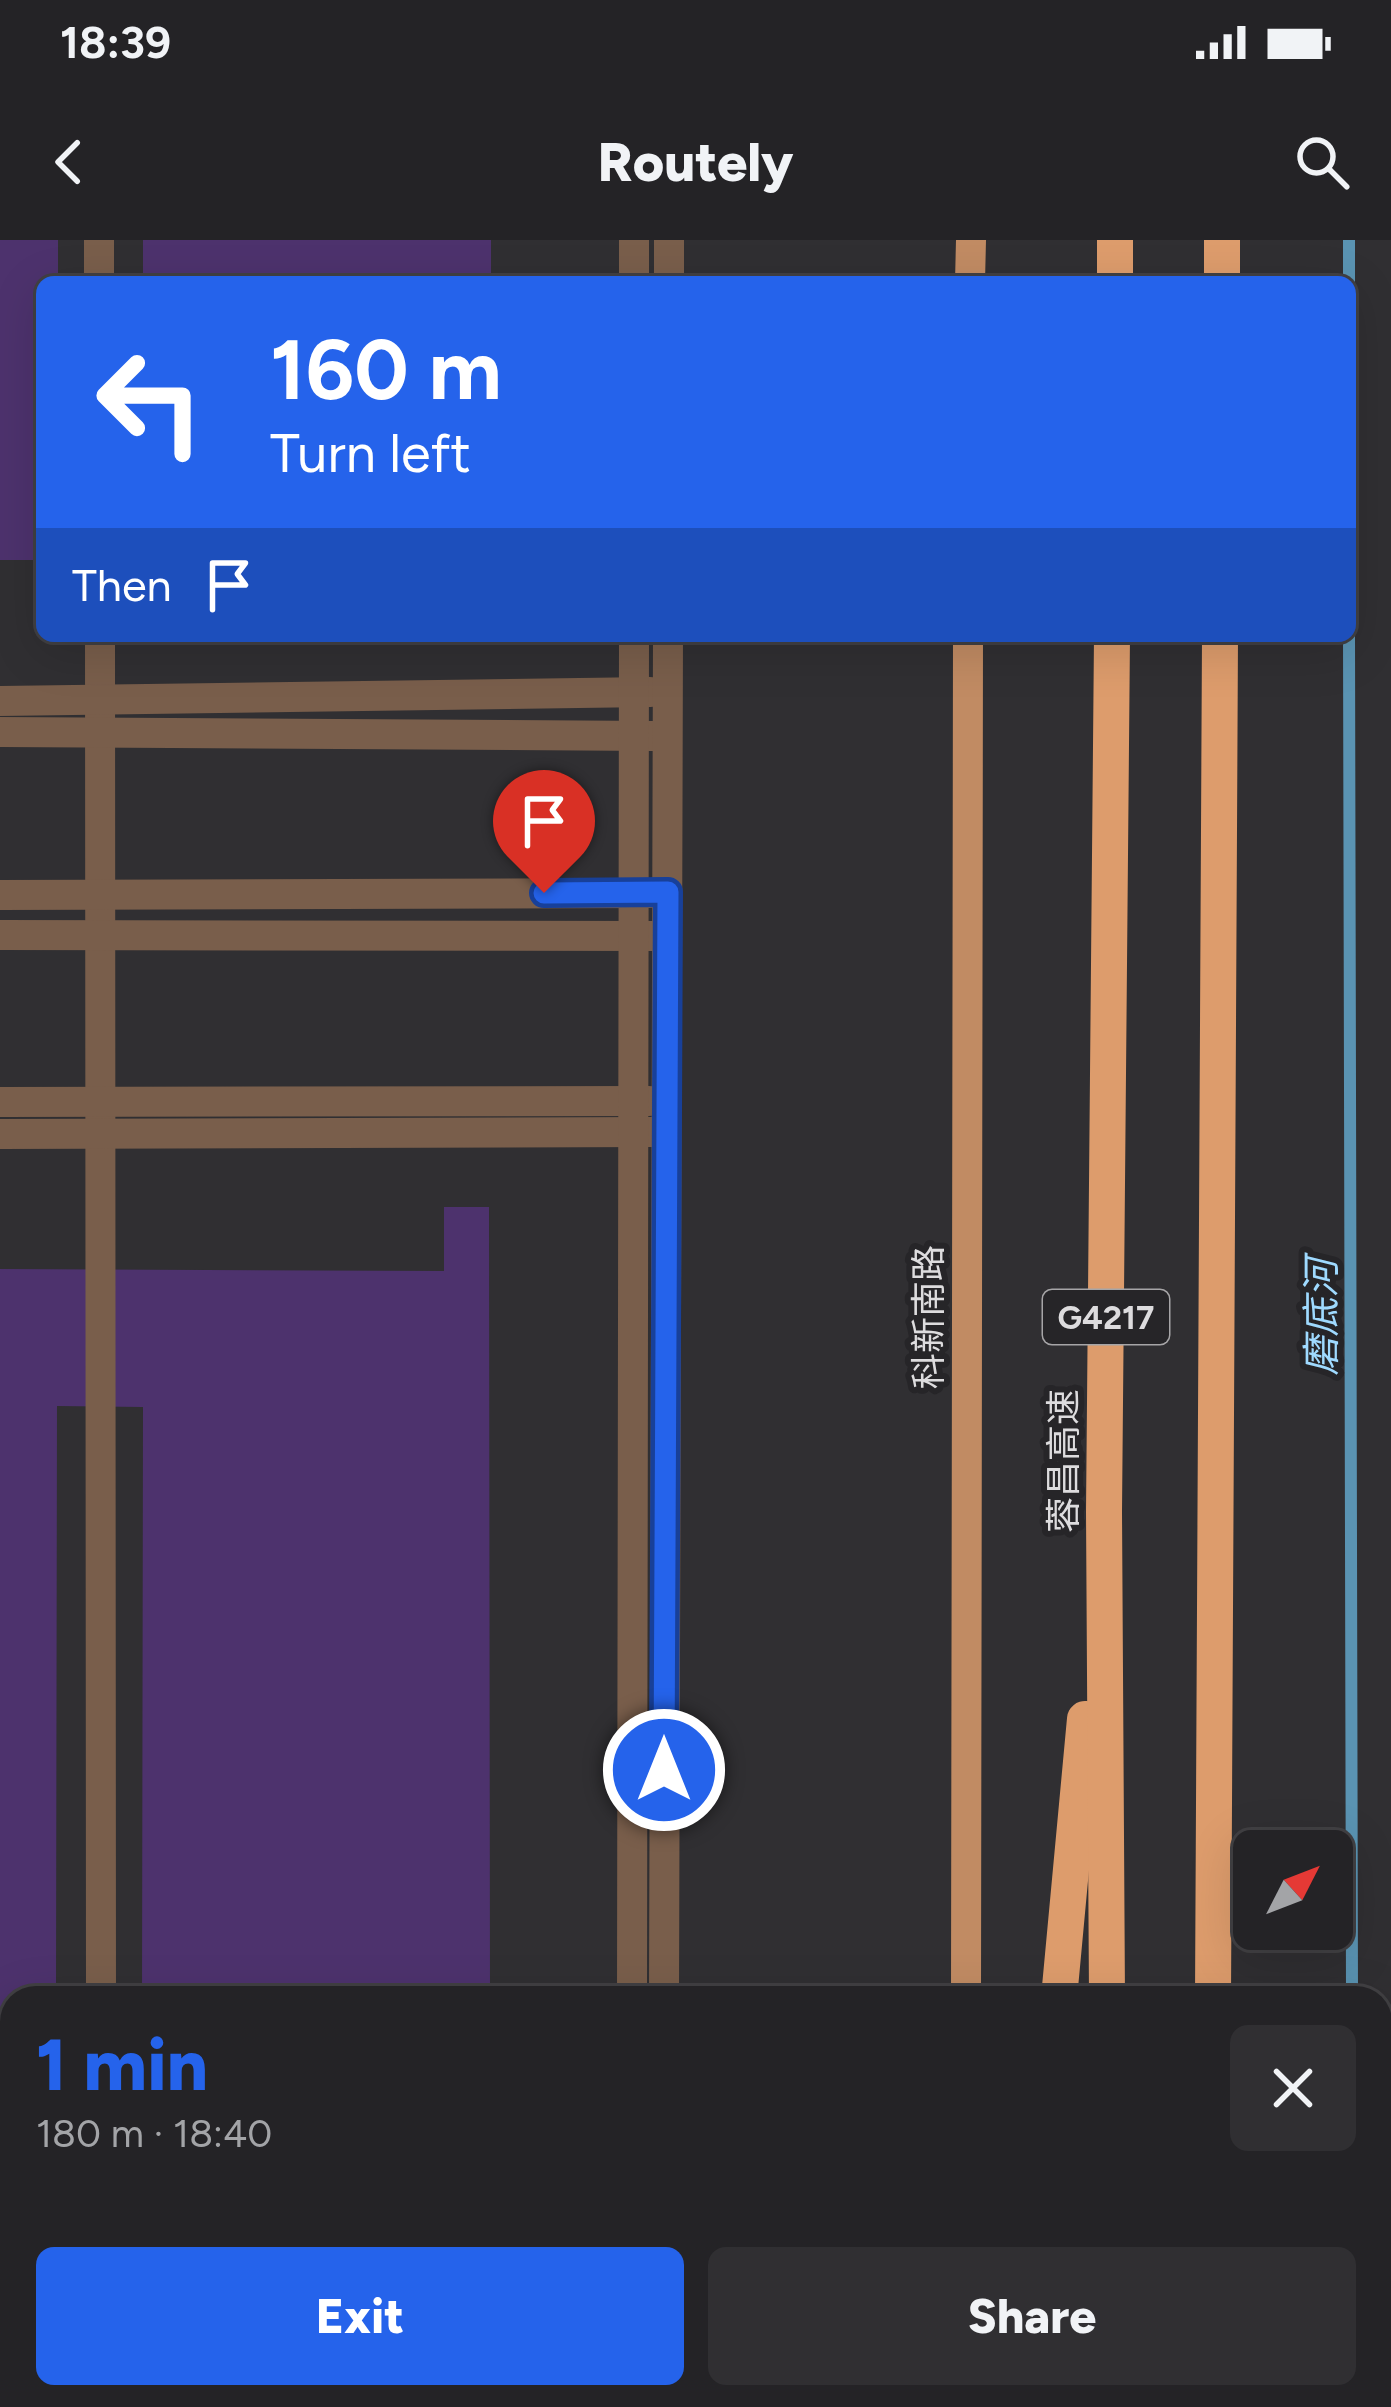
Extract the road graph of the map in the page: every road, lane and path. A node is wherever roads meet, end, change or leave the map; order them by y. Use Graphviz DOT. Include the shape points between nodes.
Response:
graph roads {
  1 [pos="99,240"];
  2 [pos="634,240"];
  3 [pos="670,240"];
  4 [pos="971,240"];
  5 [pos="1115,240"];
  6 [pos="1222,240"];
  7 [pos="99,276"];
  8 [pos="634,276"];
  9 [pos="669,276"];
  10 [pos="970,276"];
  11 [pos="1115,276"];
  12 [pos="1222,276"];
  13 [pos="100,642"];
  14 [pos="634,642"];
  15 [pos="668,642"];
  16 [pos="968,642"];
  17 [pos="1112,642"];
  18 [pos="1220,642"];
  19 [pos="634,691"];
  20 [pos="668,693"];
  21 [pos="0,701"];
  22 [pos="100,701"];
  23 [pos="0,732"];
  24 [pos="100,733"];
  25 [pos="634,736"];
  26 [pos="668,736"];
  27 [pos="668,892"];
  28 [pos="634,893"];
  29 [pos="100,894"];
  30 [pos="0,895"];
  31 [pos="0,935"];
  32 [pos="100,935"];
  33 [pos="634,936"];
  34 [pos="667,936"];
  35 [pos="0,1102"];
  36 [pos="100,1102"];
  37 [pos="633,1117"];
  38 [pos="667,1117"];
  39 [pos="0,1134"];
  40 [pos="100,1134"];
  41 [pos="1104,1512"];
  42 [pos="101,1986"];
  43 [pos="632,1986"];
  44 [pos="664,1986"];
  45 [pos="966,1986"];
  46 [pos="1061,1986"];
  47 [pos="1107,1986"];
  48 [pos="1213,1986"];
  1 -- 7 [label="lane"];
  2 -- 8 [label="lane"];
  3 -- 9 [label="lane"];
  4 -- 10 [label="main road"];
  5 -- 11 [label="highway"];
  6 -- 12 [label="highway"];
  13 -- 22 [label="lane"];
  14 -- 19 [label="lane"];
  15 -- 20 [label="lane"];
  16 -- 45 [label="main road, 科新南路"];
  17 -- 41 [label="highway, 蓉昌高速 / G4217"];
  18 -- 48 [label="highway, G4217"];
  19 -- 20 [label="lane"];
  19 -- 22 [label="lane"];
  19 -- 25 [label="lane"];
  20 -- 26 [label="lane"];
  21 -- 22 [label="lane"];
  22 -- 24 [label="lane"];
  23 -- 24 [label="lane"];
  24 -- 25 [label="lane"];
  24 -- 29 [label="lane"];
  25 -- 26 [label="lane"];
  25 -- 28 [label="lane"];
  26 -- 27 [label="lane"];
  27 -- 28 [label="lane"];
  27 -- 34 [label="lane"];
  28 -- 29 [label="lane"];
  28 -- 33 [label="lane"];
  29 -- 30 [label="lane"];
  29 -- 32 [label="lane"];
  31 -- 32 [label="lane"];
  32 -- 33 [label="lane"];
  32 -- 36 [label="lane"];
  33 -- 34 [label="lane"];
  33 -- 37 [label="lane"];
  34 -- 38 [label="lane"];
  35 -- 36 [label="lane"];
  36 -- 37 [label="lane"];
  36 -- 40 [label="lane"];
  37 -- 38 [label="lane"];
  37 -- 40 [label="lane"];
  37 -- 43 [label="lane"];
  38 -- 44 [label="lane"];
  39 -- 40 [label="lane"];
  40 -- 42 [label="lane"];
  41 -- 46 [label="highway"];
  41 -- 47 [label="highway, 蓉昌高速 / G4217"];
}
